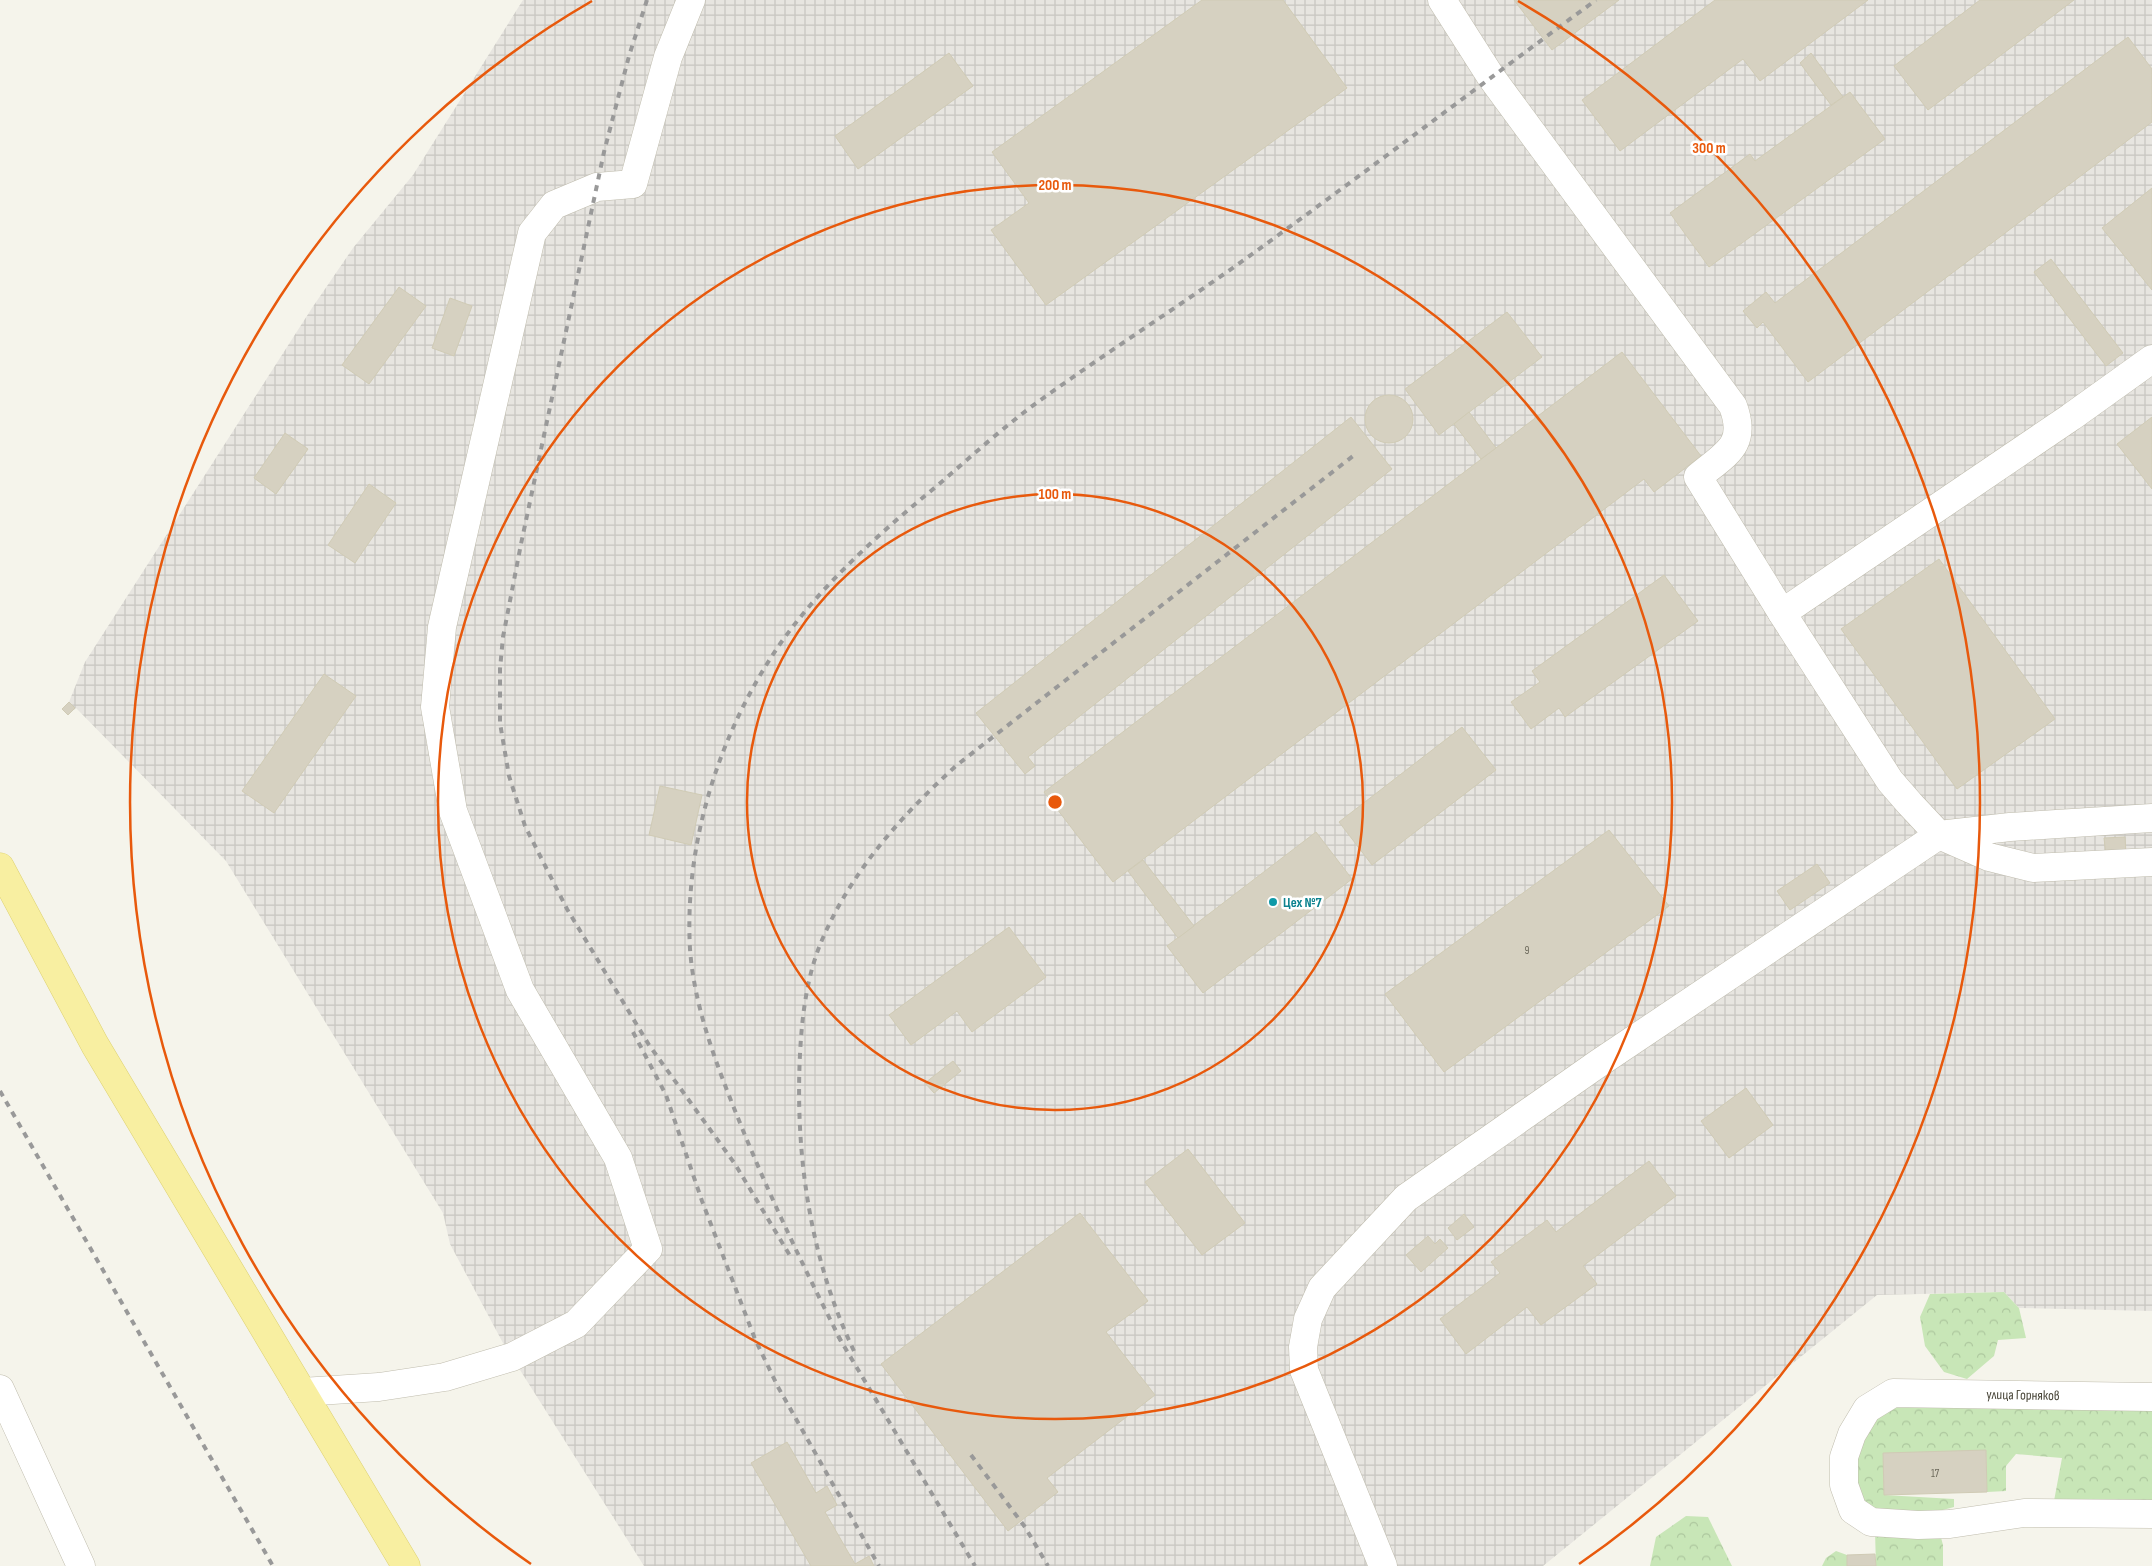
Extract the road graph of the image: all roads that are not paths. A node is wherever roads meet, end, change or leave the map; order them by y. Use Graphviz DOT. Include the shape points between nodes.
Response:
graph roads {
  1 [pos="691,0"];
  2 [pos="1442,0"];
  3 [pos="2152,359"];
  4 [pos="1782,613"];
  5 [pos="2152,818"];
  6 [pos="1939,835"];
  7 [pos="2152,862"];
  8 [pos="0,867"];
  9 [pos="0,1389"];
  10 [pos="302,1392"];
  11 [pos="2152,1397"];
  12 [pos="2152,1514"];
  13 [pos="81,1566"];
  14 [pos="406,1566"];
  15 [pos="1383,1566"];
  1 -- 10 [label="street" via="668,57 634,184 597,187 554,205 532,233 442,628 435,707 453,811 520,990 618,1158 648,1249 576,1324 512,1357 446,1377 380,1387"];
  2 -- 4 [label="street" via="1491,77 1733,406 1738,419 1736,442 1698,477"];
  3 -- 4 [label="street"];
  4 -- 6 [label="street" via="1890,781"];
  5 -- 6 [label="street"];
  6 -- 7 [label="street" via="1989,857 2033,868"];
  6 -- 15 [label="street" via="1599,1063 1406,1198 1322,1288 1308,1319 1302,1347 1304,1370"];
  8 -- 10 [label="main road" via="95,1045"];
  9 -- 13 [label="street"];
  10 -- 14 [label="main road"];
  11 -- 12 [label="street, улица Горняков" via="1893,1393 1867,1409 1852,1434 1844,1457 1844,1485 1853,1510 1871,1522 1950,1524 2024,1513"];
}
